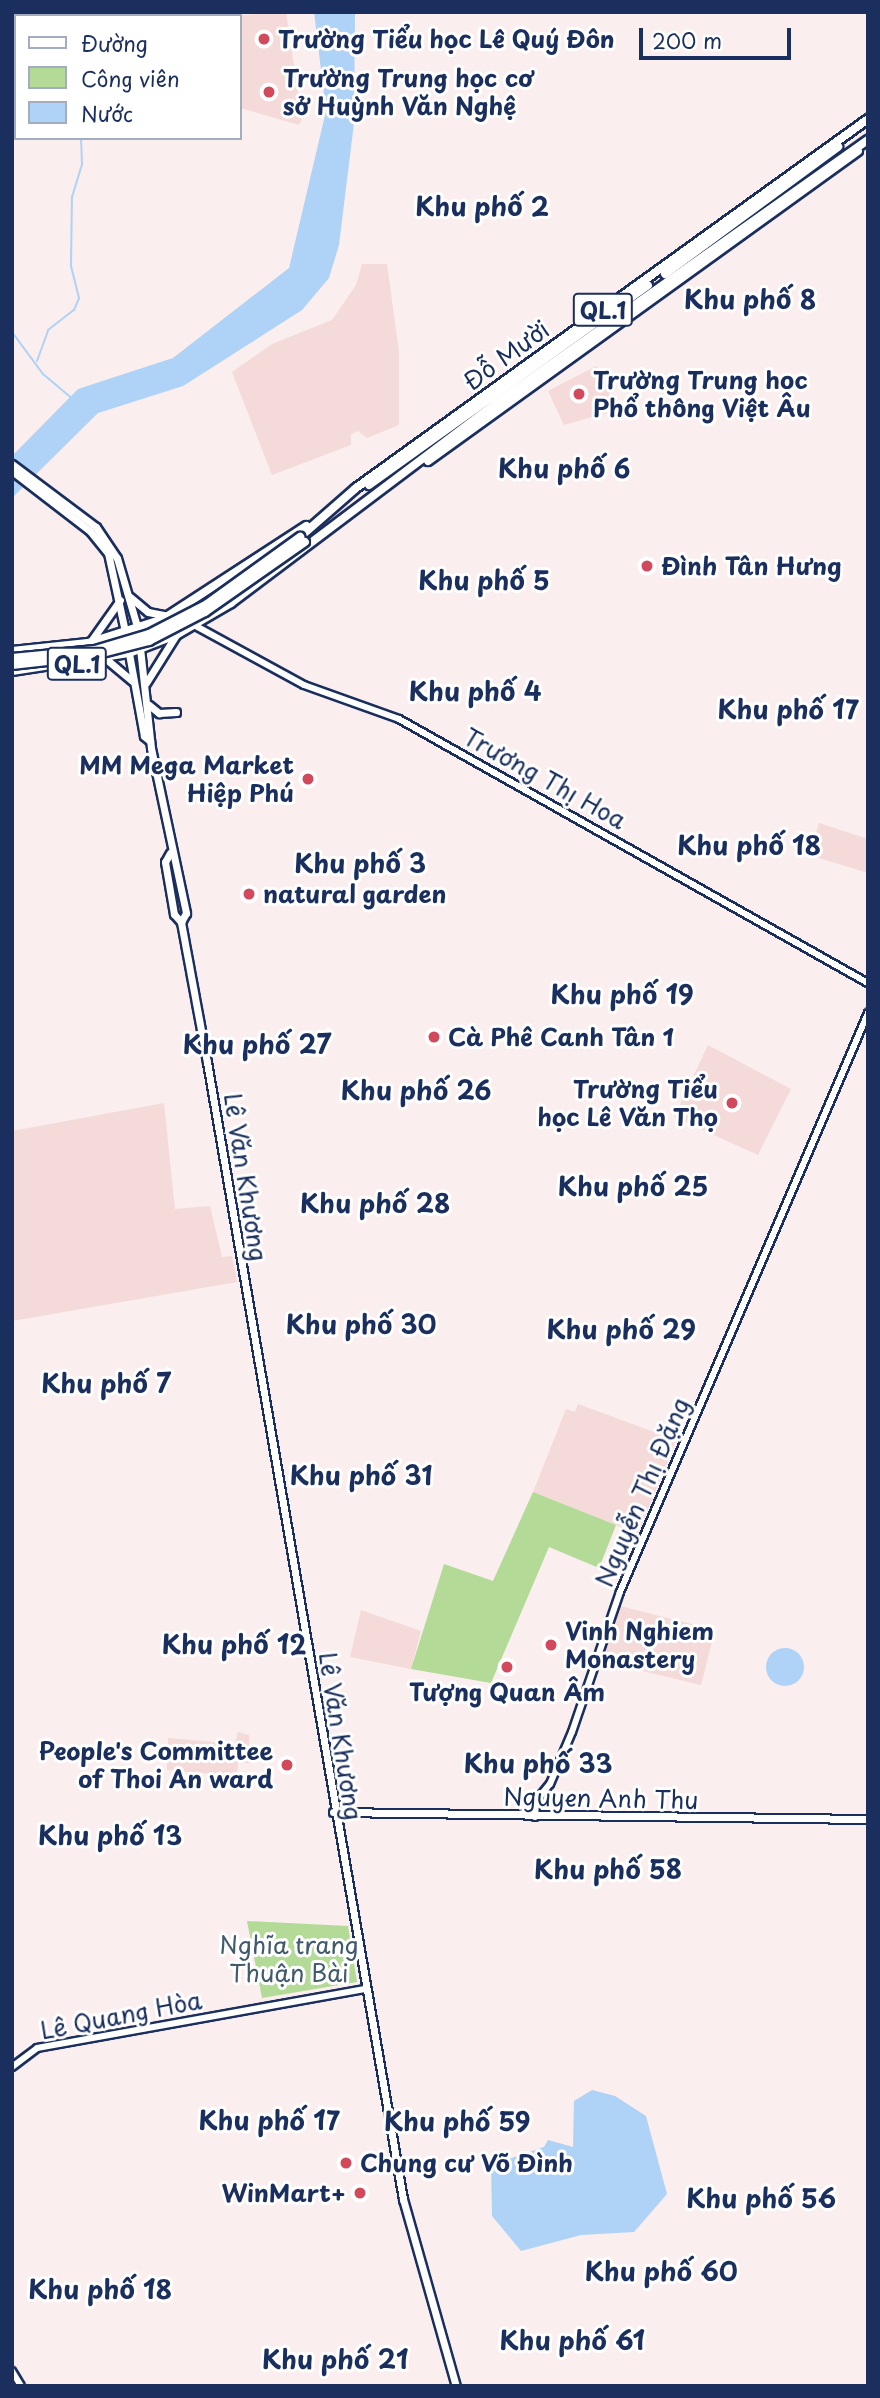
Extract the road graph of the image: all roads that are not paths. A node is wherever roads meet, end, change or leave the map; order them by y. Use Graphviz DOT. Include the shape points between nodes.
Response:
graph roads {
  1 [pos="868,121"];
  2 [pos="868,142"];
  3 [pos="12,464"];
  4 [pos="12,471"];
  5 [pos="43,490"];
  6 [pos="315,521"];
  7 [pos="322,533"];
  8 [pos="302,540"];
  9 [pos="105,542"];
  10 [pos="130,597"];
  11 [pos="121,599"];
  12 [pos="169,616"];
  13 [pos="150,625"];
  14 [pos="194,625"];
  15 [pos="138,629"];
  16 [pos="125,634"];
  17 [pos="176,635"];
  18 [pos="108,639"];
  19 [pos="88,643"];
  20 [pos="156,643"];
  21 [pos="141,649"];
  22 [pos="12,650"];
  23 [pos="128,653"];
  24 [pos="12,658"];
  25 [pos="109,658"];
  26 [pos="12,665"];
  27 [pos="12,671"];
  28 [pos="134,684"];
  29 [pos="146,684"];
  30 [pos="148,704"];
  31 [pos="176,712"];
  32 [pos="150,741"];
  33 [pos="170,853"];
  34 [pos="181,922"];
  35 [pos="868,983"];
  36 [pos="868,1013"];
  37 [pos="333,1812"];
  38 [pos="535,1817"];
  39 [pos="868,1818"];
  40 [pos="365,1989"];
  41 [pos="12,2067"];
  42 [pos="12,2371"];
  43 [pos="21,2386"];
  44 [pos="456,2386"];
  1 -- 6 [label="highway, Đỗ Mười / QL.1"];
  2 -- 7 [label="highway, Đỗ Mười / QL.1"];
  3 -- 5 [label="main road"];
  4 -- 5 [label="main road"];
  5 -- 9 [label="main road"];
  6 -- 8 [label="highway, Đỗ Mười / QL.1"];
  6 -- 12 [label="highway, Đỗ Mười / QL.1"];
  7 -- 8 [label="highway, Đỗ Mười / QL.1"];
  7 -- 14 [label="highway, Đỗ Mười / QL.1"];
  8 -- 24 [label="highway, QL.1, bridge" via="207,604 149,634 94,650"];
  8 -- 26 [label="highway, QL.1, bridge" via="205,612 149,640 90,656"];
  9 -- 10 [label="main road, Lê Văn Khương"];
  9 -- 11 [label="main road, Lê Văn Khương"];
  10 -- 12 [label="main road" via="148,612"];
  10 -- 15 [label="main road, Lê Văn Khương"];
  11 -- 16 [label="main road, Lê Văn Khương"];
  11 -- 19 [label="main road" via="106,626"];
  12 -- 13 [label="highway, Đỗ Mười / QL.1"];
  13 -- 15 [label="highway, Đỗ Mười / QL.1"];
  13 -- 20 [label="highway"];
  14 -- 17 [label="highway, Đỗ Mười / QL.1"];
  14 -- 35 [label="street, Trương Thị Hoa" via="304,685 399,719"];
  15 -- 16 [label="highway, Đỗ Mười / QL.1"];
  15 -- 21 [label="main road, Lê Văn Khương"];
  16 -- 18 [label="highway, Đỗ Mười / QL.1"];
  16 -- 23 [label="main road, Lê Văn Khương"];
  17 -- 20 [label="highway, Đỗ Mười / QL.1"];
  17 -- 29 [label="main road"];
  18 -- 19 [label="highway, Đỗ Mười / QL.1"];
  18 -- 25 [label="highway"];
  19 -- 22 [label="highway, Đỗ Mười / QL.1"];
  20 -- 21 [label="highway, Đỗ Mười / QL.1"];
  21 -- 23 [label="highway, Đỗ Mười / QL.1"];
  21 -- 29 [label="main road, Lê Văn Khương"];
  23 -- 25 [label="highway, Đỗ Mười / QL.1"];
  23 -- 28 [label="main road, Lê Văn Khương"];
  25 -- 27 [label="highway, Đỗ Mười / QL.1"];
  25 -- 28 [label="main road"];
  28 -- 32 [label="main road, Lê Văn Khương" via="144,736"];
  29 -- 30 [label="main road, Lê Văn Khương"];
  30 -- 31 [label="main road" via="159,713"];
  30 -- 32 [label="main road, Lê Văn Khương"];
  32 -- 33 [label="main road, Lê Văn Khương"];
  33 -- 34 [label="main road, Lê Văn Khương" via="166,862 174,914"];
  33 -- 34 [label="main road, Lê Văn Khương" via="177,860 186,913"];
  34 -- 37 [label="main road, Lê Văn Khương"];
  36 -- 38 [label="street, Nguyễn Thị Đặng" via="620,1592 572,1732 550,1784 536,1801"];
  37 -- 38 [label="main road, Nguyen Anh Thu"];
  37 -- 40 [label="main road, Lê Văn Khương"];
  38 -- 39 [label="main road, Nguyen Anh Thu"];
  40 -- 41 [label="street, Lê Quang Hòa" via="37,2048"];
  40 -- 44 [label="main road, Lê Văn Khương" via="403,2199"];
  42 -- 43 [label="street"];
}
